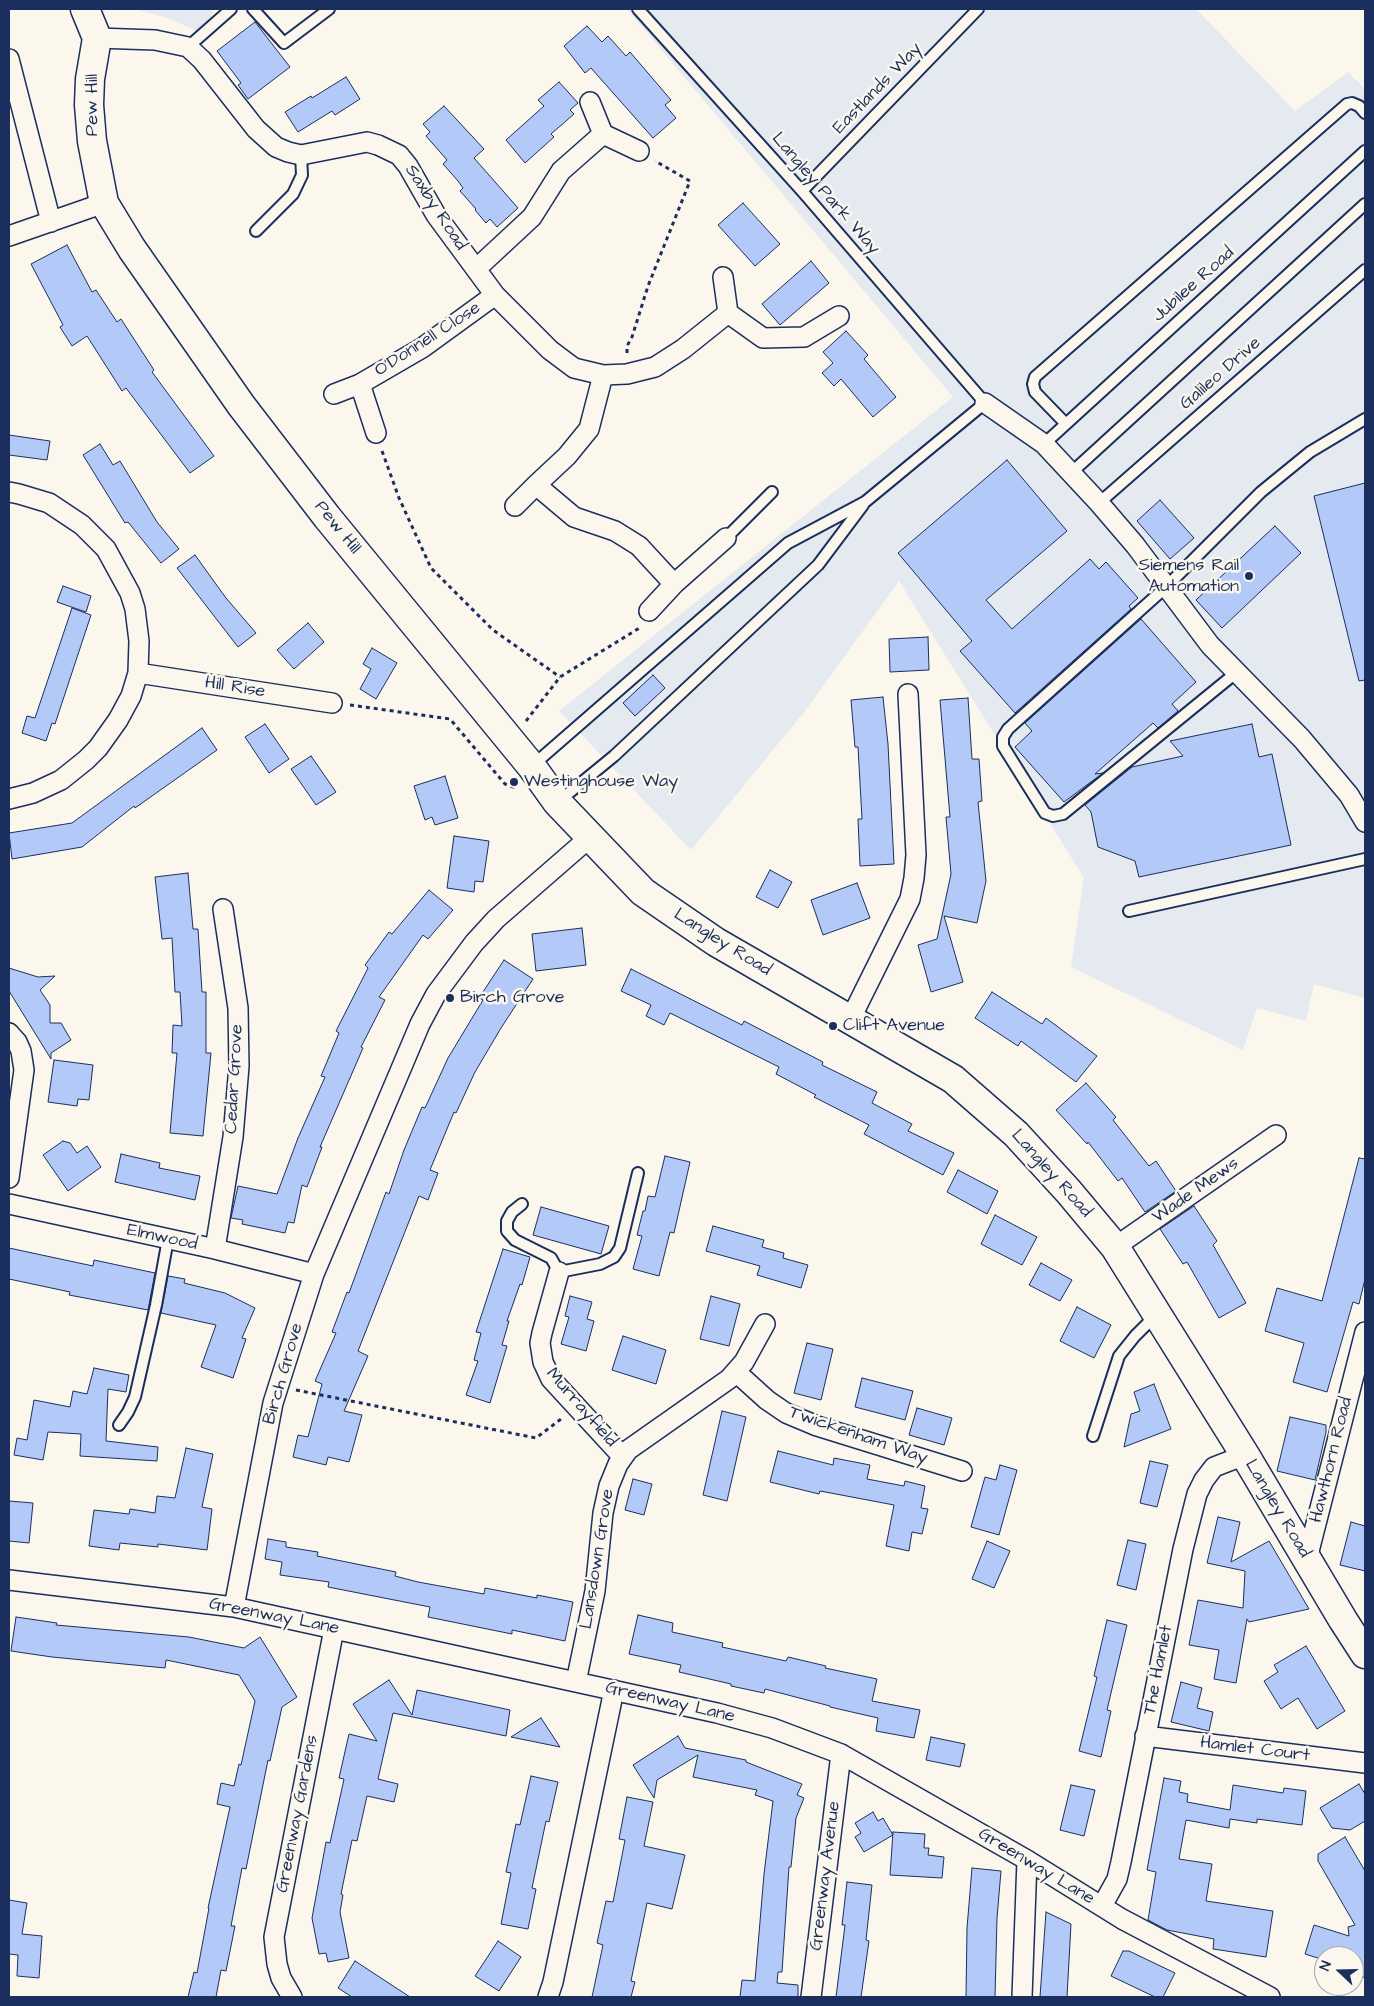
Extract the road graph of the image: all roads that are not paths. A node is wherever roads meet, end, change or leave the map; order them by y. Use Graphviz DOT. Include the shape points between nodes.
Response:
graph roads {
  1 [pos="85,9"];
  2 [pos="231,9"];
  3 [pos="254,9"];
  4 [pos="329,9"];
  5 [pos="638,9"];
  6 [pos="974,10"];
  7 [pos="97,38"];
  8 [pos="188,47"];
  9 [pos="9,59"];
  10 [pos="590,102"];
  11 [pos="1365,113"];
  12 [pos="603,134"];
  13 [pos="638,151"];
  14 [pos="1365,151"];
  15 [pos="301,155"];
  16 [pos="802,191"];
  17 [pos="104,203"];
  18 [pos="1365,204"];
  19 [pos="51,222"];
  20 [pos="256,231"];
  21 [pos="9,236"];
  22 [pos="476,269"];
  23 [pos="1365,270"];
  24 [pos="723,277"];
  25 [pos="495,295"];
  26 [pos="728,313"];
  27 [pos="839,316"];
  28 [pos="603,375"];
  29 [pos="360,384"];
  30 [pos="334,394"];
  31 [pos="985,403"];
  32 [pos="1365,418"];
  33 [pos="1066,424"];
  34 [pos="376,434"];
  35 [pos="1044,444"];
  36 [pos="1070,473"];
  37 [pos="536,485"];
  38 [pos="9,492"];
  39 [pos="772,492"];
  40 [pos="865,502"];
  41 [pos="1099,503"];
  42 [pos="515,506"];
  43 [pos="726,538"];
  44 [pos="674,584"];
  45 [pos="1166,587"];
  46 [pos="649,611"];
  47 [pos="1237,672"];
  48 [pos="138,673"];
  49 [pos="908,694"];
  50 [pos="332,703"];
  51 [pos="527,779"];
  52 [pos="9,799"];
  53 [pos="557,802"];
  54 [pos="1365,822"];
  55 [pos="589,838"];
  56 [pos="1365,859"];
  57 [pos="223,909"];
  58 [pos="1129,911"];
  59 [pos="850,1020"];
  60 [pos="9,1033"];
  61 [pos="1276,1135"];
  62 [pos="638,1173"];
  63 [pos="9,1178"];
  64 [pos="9,1204"];
  65 [pos="522,1204"];
  66 [pos="168,1239"];
  67 [pos="1115,1247"];
  68 [pos="215,1249"];
  69 [pos="560,1272"];
  70 [pos="314,1274"];
  71 [pos="1157,1314"];
  72 [pos="765,1324"];
  73 [pos="1365,1332"];
  74 [pos="736,1372"];
  75 [pos="119,1425"];
  76 [pos="1093,1436"];
  77 [pos="1244,1455"];
  78 [pos="622,1456"];
  79 [pos="962,1471"];
  80 [pos="1307,1559"];
  81 [pos="9,1580"];
  82 [pos="234,1608"];
  83 [pos="334,1628"];
  84 [pos="1365,1654"];
  85 [pos="576,1682"];
  86 [pos="614,1690"];
  87 [pos="1146,1736"];
  88 [pos="842,1754"];
  89 [pos="1365,1763"];
  90 [pos="1027,1860"];
  91 [pos="1102,1906"];
  92 [pos="292,1997"];
  93 [pos="548,1997"];
  94 [pos="811,1997"];
  95 [pos="1022,1997"];
  96 [pos="1270,1997"];
  1 -- 7 [label="main road"];
  2 -- 8 [label="lane"];
  3 -- 4 [label="lane" via="284,43"];
  5 -- 16 [label="lane, Langley Park Way"];
  6 -- 16 [label="lane, Eastlands Way"];
  7 -- 8 [label="street" via="138,39"];
  7 -- 17 [label="main road, Pew Hill" via="89,105"];
  8 -- 15 [label="street, Saxby Road" via="266,139 276,147"];
  9 -- 19 [label="street"];
  10 -- 12 [label="street"];
  11 -- 33 [label="lane" via="1359,106 1347,104 1035,377 1035,392"];
  12 -- 13 [label="street"];
  12 -- 22 [label="street" via="561,171 532,217"];
  14 -- 33 [label="lane, Jubilee Road"];
  15 -- 20 [label="lane" via="302,176 293,194"];
  15 -- 22 [label="street, Saxby Road" via="366,142 399,155"];
  16 -- 31 [label="lane, Langley Park Way"];
  17 -- 19 [label="street"];
  17 -- 51 [label="main road, Pew Hill" via="240,404 327,517 511,742"];
  18 -- 36 [label="lane"];
  19 -- 21 [label="street"];
  22 -- 25 [label="street, Saxby Road"];
  23 -- 41 [label="lane, Galileo Drive"];
  24 -- 26 [label="street"];
  25 -- 28 [label="street, Saxby Road" via="550,350 574,368"];
  25 -- 29 [label="street, O'Donnell Close" via="422,348"];
  26 -- 27 [label="street" via="763,338 804,337"];
  26 -- 28 [label="street, Saxby Road" via="656,367"];
  28 -- 37 [label="street" via="589,429 567,456"];
  29 -- 30 [label="street, O'Donnell Close"];
  29 -- 34 [label="street, O'Donnell Close"];
  31 -- 35 [label="street"];
  31 -- 40 [label="lane"];
  32 -- 45 [label="lane" via="1310,452 1261,492"];
  33 -- 35 [label="lane, Jubilee Road"];
  35 -- 36 [label="street"];
  36 -- 41 [label="street"];
  37 -- 42 [label="street"];
  37 -- 44 [label="street" via="574,517 616,531 639,546"];
  38 -- 48 [label="street" via="49,503 82,525 106,549 135,609"];
  39 -- 43 [label="lane"];
  40 -- 51 [label="lane" via="788,542"];
  40 -- 53 [label="lane" via="818,565 614,756"];
  41 -- 45 [label="street"];
  43 -- 44 [label="street"];
  44 -- 46 [label="street"];
  45 -- 47 [label="street" via="1210,645"];
  45 -- 47 [label="lane" via="1008,729 1003,737 1003,746 1045,813 1053,816 1063,814"];
  47 -- 54 [label="street" via="1302,739 1349,795"];
  48 -- 50 [label="street, Hill Rise"];
  48 -- 52 [label="street" via="122,714 86,760 48,787"];
  49 -- 59 [label="street" via="916,855 914,878 910,899"];
  51 -- 53 [label="main road, Pew Hill"];
  53 -- 55 [label="main road, Pew Hill"];
  55 -- 59 [label="main road, Langley Road" via="643,892 716,942"];
  55 -- 70 [label="street, Birch Grove" via="496,919 436,994 404,1060"];
  56 -- 58 [label="lane"];
  57 -- 68 [label="street, Cedar Grove" via="238,1008 239,1066 233,1137"];
  59 -- 67 [label="main road, Langley Road" via="953,1079 1016,1134"];
  60 -- 63 [label="street" via="21,1051 24,1070"];
  61 -- 67 [label="street, Wade Mews"];
  62 -- 69 [label="lane" via="620,1248 614,1257 600,1264"];
  64 -- 66 [label="street, Elmwood"];
  65 -- 69 [label="lane" via="512,1212 507,1221 507,1231 515,1240 551,1258"];
  66 -- 68 [label="street, Elmwood"];
  66 -- 75 [label="lane" via="135,1396"];
  67 -- 71 [label="main road, Langley Road"];
  68 -- 70 [label="street, Elmwood"];
  69 -- 78 [label="street, Murrayfield" via="542,1333 543,1362 551,1378"];
  70 -- 82 [label="street, Birch Grove" via="273,1404"];
  71 -- 76 [label="lane" via="1119,1356"];
  71 -- 77 [label="main road, Langley Road"];
  72 -- 74 [label="street, Lansdown Grove"];
  73 -- 80 [label="street, Hawthorn Road"];
  74 -- 78 [label="street, Lansdown Grove"];
  74 -- 79 [label="street, Twickenham Way" via="786,1412 818,1426"];
  77 -- 80 [label="main road, Langley Road"];
  77 -- 87 [label="street, The Hamlet" via="1214,1467 1198,1494 1183,1549"];
  78 -- 85 [label="street, Lansdown Grove" via="609,1486 603,1513 595,1591"];
  80 -- 84 [label="main road, Langley Road"];
  81 -- 82 [label="street, Greenway Lane"];
  82 -- 83 [label="street, Greenway Lane"];
  83 -- 85 [label="street, Greenway Lane"];
  83 -- 92 [label="street, Greenway Gardens" via="274,1937 281,1978"];
  85 -- 86 [label="street, Greenway Lane"];
  86 -- 88 [label="street, Greenway Lane" via="748,1721"];
  86 -- 93 [label="street" via="556,1972"];
  87 -- 89 [label="street, Hamlet Court"];
  87 -- 91 [label="street, The Hamlet" via="1117,1879"];
  88 -- 90 [label="street, Greenway Lane"];
  88 -- 94 [label="street, Greenway Avenue"];
  90 -- 91 [label="street, Greenway Lane"];
  90 -- 95 [label="street"];
  91 -- 96 [label="street, Greenway Lane"];
}
